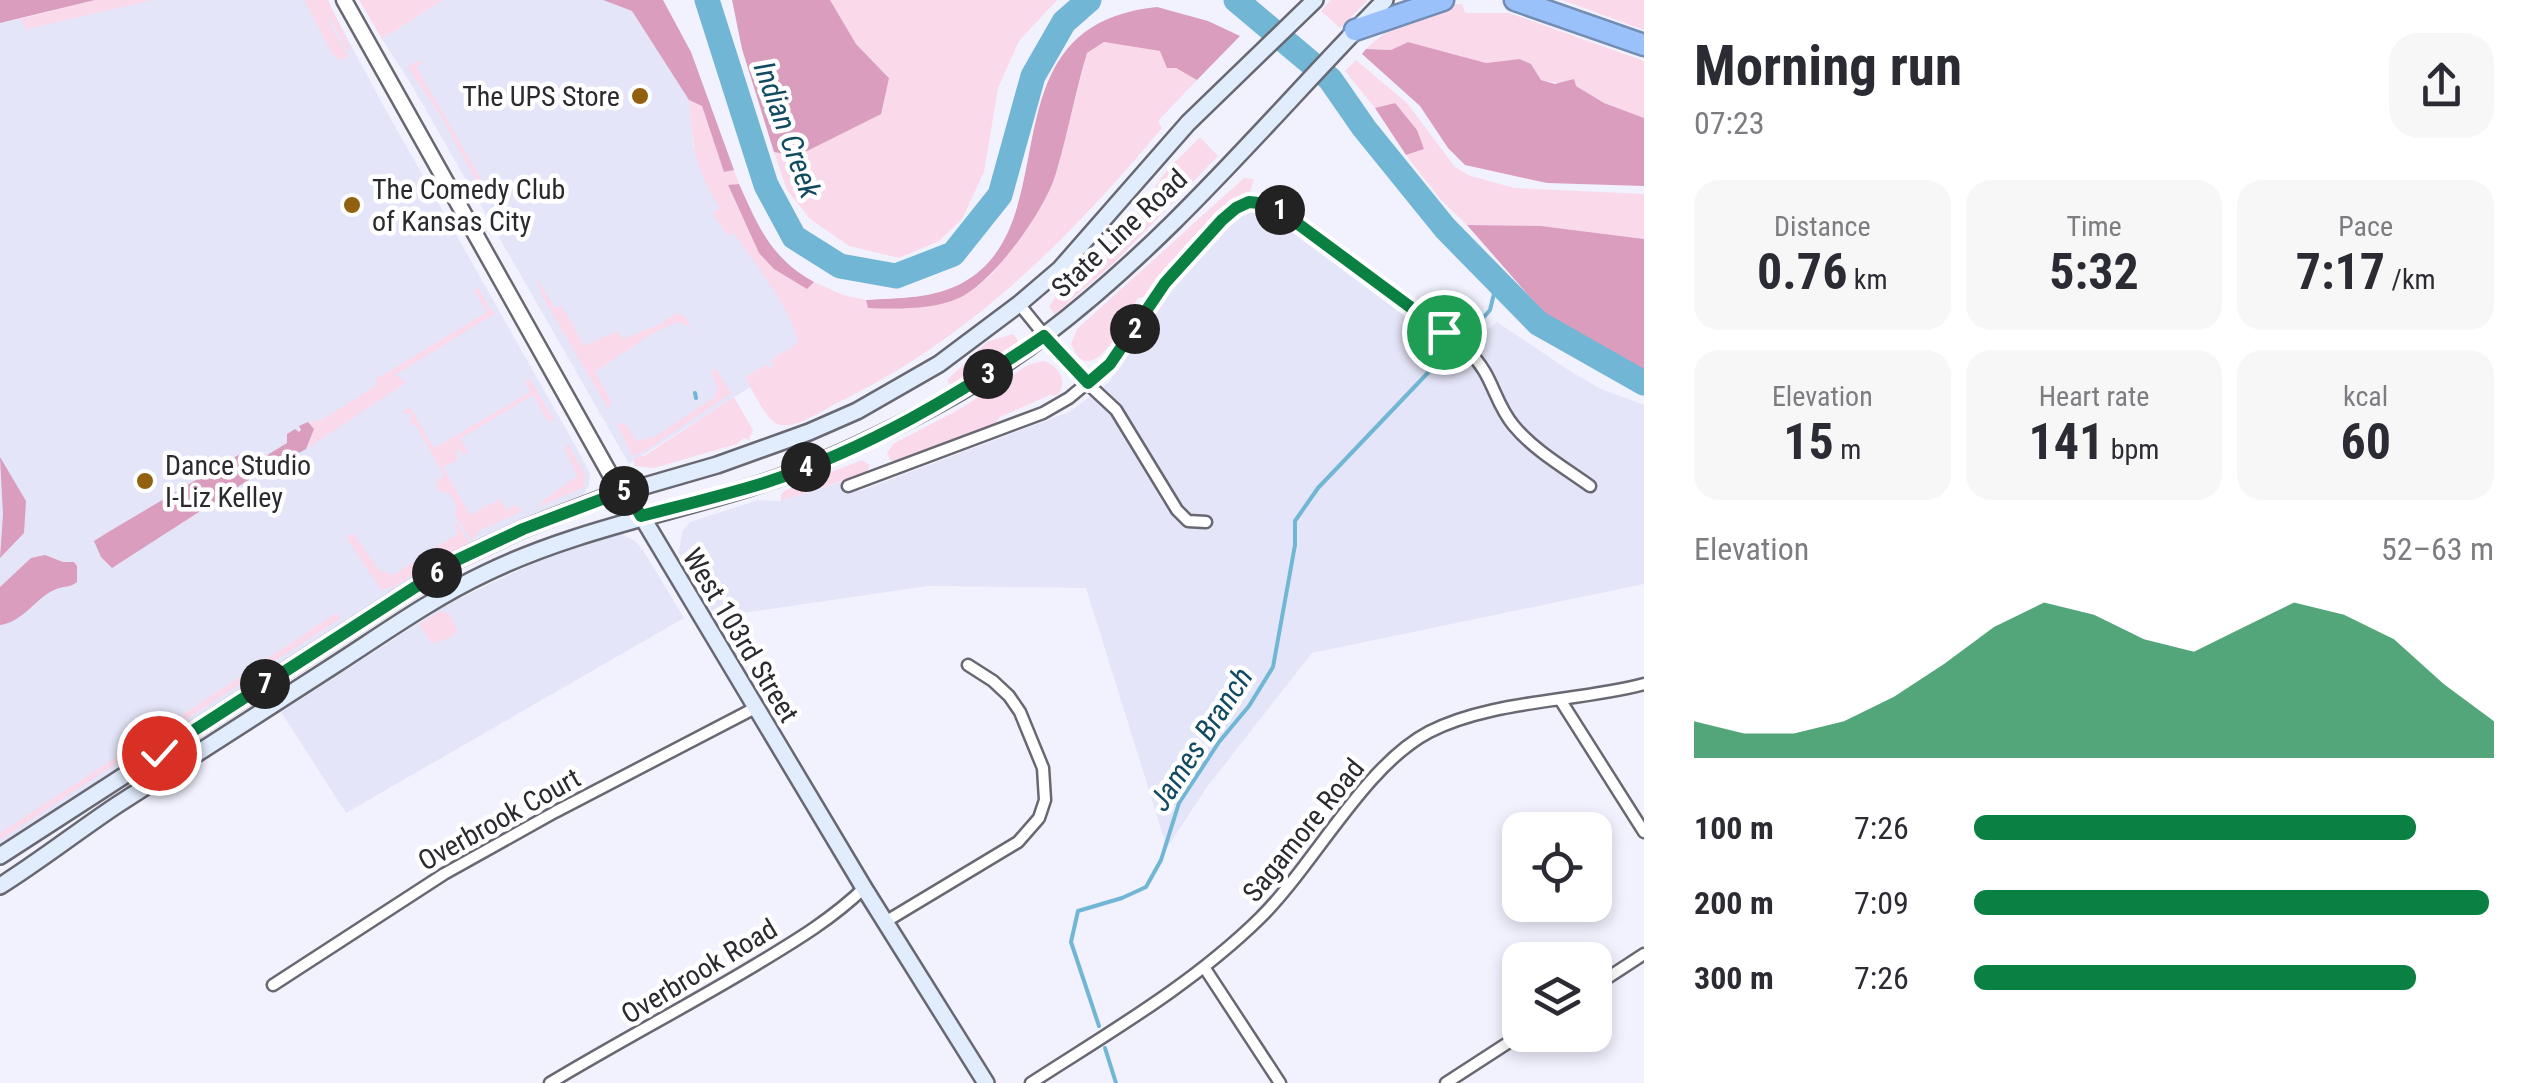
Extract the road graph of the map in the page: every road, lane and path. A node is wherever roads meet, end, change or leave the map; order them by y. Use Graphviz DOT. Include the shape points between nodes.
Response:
graph roads {
  1 [pos="344,0"];
  2 [pos="1316,0"];
  3 [pos="1385,0"];
  4 [pos="1443,0"];
  5 [pos="1515,0"];
  6 [pos="1355,30"];
  7 [pos="1644,45"];
  8 [pos="1019,304"];
  9 [pos="1044,336"];
  10 [pos="1088,383"];
  11 [pos="848,486"];
  12 [pos="1590,486"];
  13 [pos="626,490"];
  14 [pos="641,516"];
  15 [pos="1206,522"];
  16 [pos="968,666"];
  17 [pos="1644,684"];
  18 [pos="1560,700"];
  19 [pos="756,708"];
  20 [pos="1644,832"];
  21 [pos="0,856"];
  22 [pos="0,886"];
  23 [pos="864,888"];
  24 [pos="885,922"];
  25 [pos="1644,954"];
  26 [pos="1204,967"];
  27 [pos="1612,975"];
  28 [pos="273,985"];
  29 [pos="1502,1047"];
  30 [pos="550,1083"];
  31 [pos="986,1083"];
  32 [pos="1032,1083"];
  33 [pos="1280,1083"];
  34 [pos="1446,1083"];
  1 -- 13 [label="street, West 103rd Street" via="611,476"];
  2 -- 8 [label="main road, State Line Road" via="1188,122 1060,269"];
  3 -- 6 [label="main road, State Line Road"];
  4 -- 6 [label="highway"];
  5 -- 7 [label="highway"];
  6 -- 9 [label="main road, State Line Road" via="1122,269"];
  8 -- 9 [label="street"];
  8 -- 13 [label="main road, State Line Road" via="939,364 857,411 760,451"];
  9 -- 10 [label="street"];
  9 -- 14 [label="main road, State Line Road" via="942,402 822,461"];
  10 -- 11 [label="street" via="1043,413"];
  10 -- 12 [label="street" via="1222,220 1249,202 1268,204 1468,350 1492,380 1514,427"];
  10 -- 15 [label="street" via="1116,410 1176,510"];
  13 -- 14 [label="main road, West 103rd Street"];
  13 -- 21 [label="main road, State Line Road" via="457,560"];
  14 -- 19 [label="main road, West 103rd Street"];
  14 -- 22 [label="main road, State Line Road" via="539,550 447,594"];
  16 -- 24 [label="street" via="993,681 1020,712 1042,768 1045,800 1018,842"];
  17 -- 18 [label="street, Sagamore Road"];
  18 -- 20 [label="street"];
  18 -- 26 [label="street, Sagamore Road" via="1454,721 1406,746 1264,914"];
  19 -- 23 [label="main road, West 103rd Street"];
  19 -- 28 [label="street, Overbrook Court" via="444,874"];
  23 -- 24 [label="main road, West 103rd Street"];
  23 -- 30 [label="street, Overbrook Road" via="786,946"];
  24 -- 31 [label="main road, West 103rd Street"];
  25 -- 27 [label="street"];
  26 -- 32 [label="street, Sagamore Road"];
  26 -- 33 [label="street"];
  29 -- 34 [label="street"];
}
